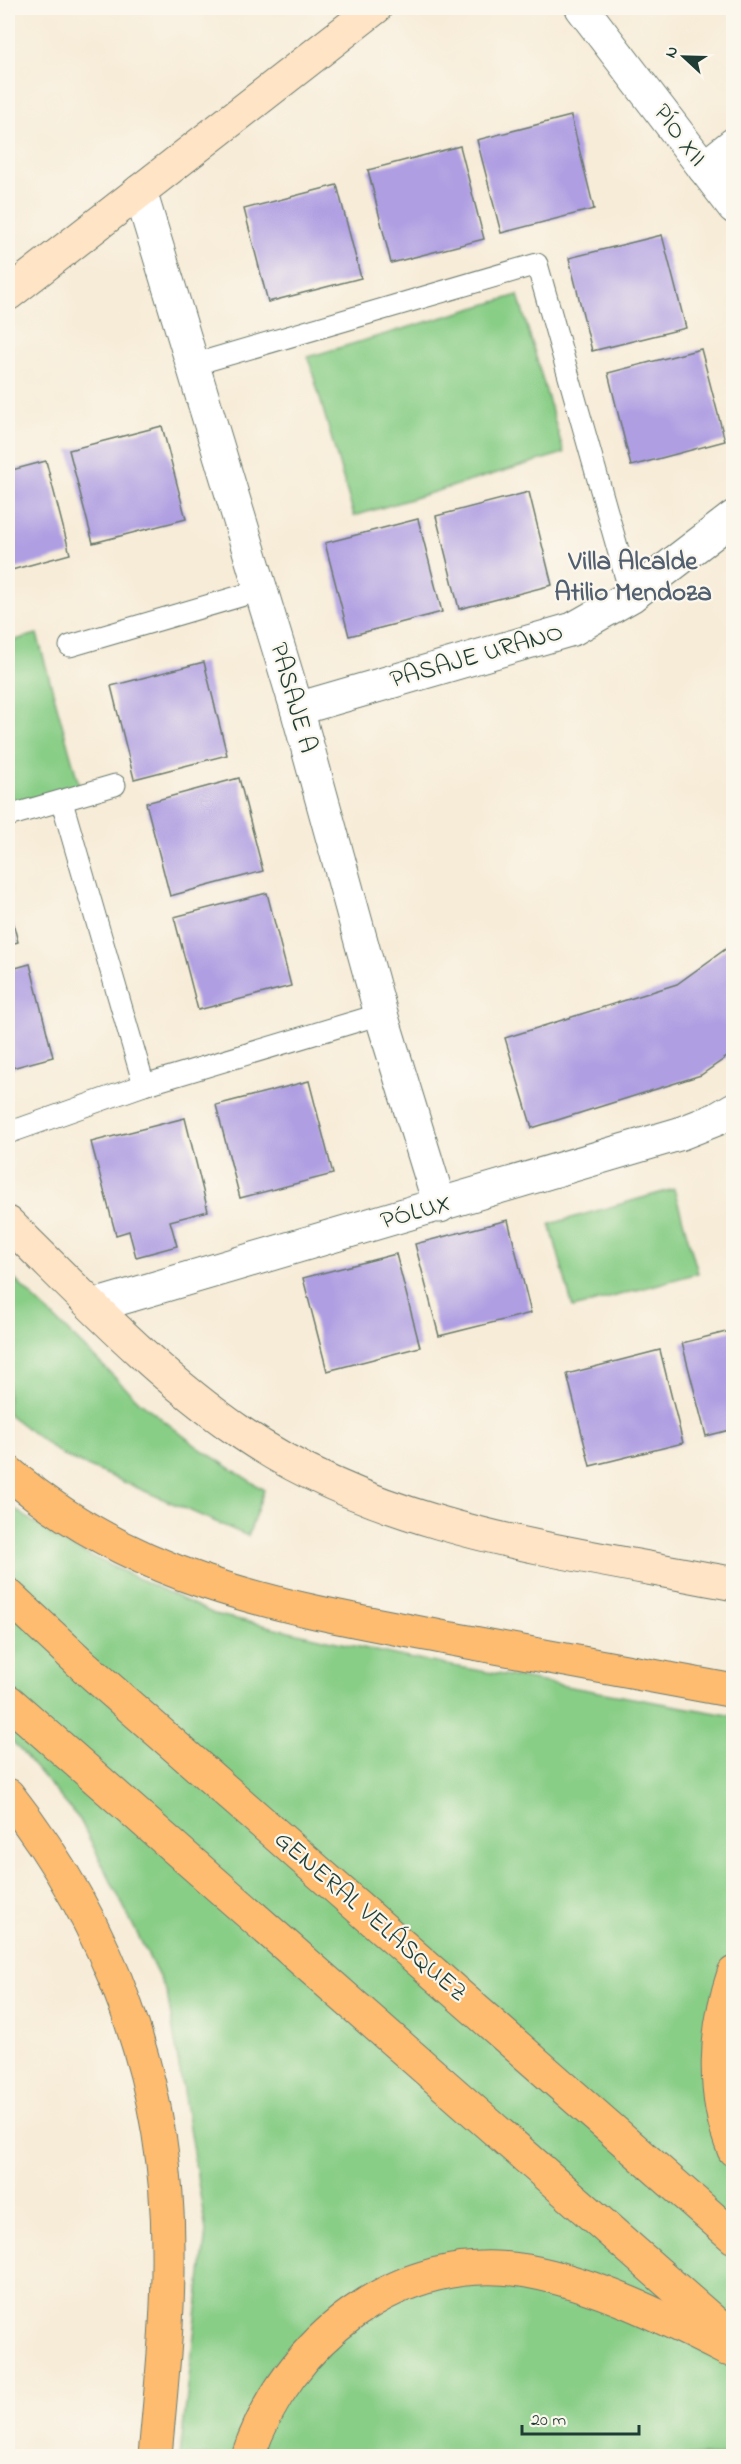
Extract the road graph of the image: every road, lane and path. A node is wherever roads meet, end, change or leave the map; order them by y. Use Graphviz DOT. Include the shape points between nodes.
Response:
graph roads {
  1 [pos="375,8"];
  2 [pos="582,8"];
  3 [pos="734,144"];
  4 [pos="704,168"];
  5 [pos="140,191"];
  6 [pos="734,207"];
  7 [pos="8,294"];
  8 [pos="192,365"];
  9 [pos="734,517"];
  10 [pos="261,590"];
  11 [pos="631,596"];
  12 [pos="70,646"];
  13 [pos="297,710"];
  14 [pos="115,785"];
  15 [pos="62,802"];
  16 [pos="8,816"];
  17 [pos="381,1014"];
  18 [pos="144,1085"];
  19 [pos="734,1108"];
  20 [pos="8,1133"];
  21 [pos="440,1206"];
  22 [pos="8,1223"];
  23 [pos="94,1306"];
  24 [pos="8,1472"];
  25 [pos="734,1584"];
  26 [pos="8,1595"];
  27 [pos="734,1691"];
  28 [pos="8,1701"];
  29 [pos="8,1795"];
  30 [pos="734,1973"];
  31 [pos="734,2150"];
  32 [pos="734,2237"];
  33 [pos="734,2340"];
  34 [pos="734,2353"];
  35 [pos="155,2457"];
  36 [pos="248,2457"];
  1 -- 5 [label="street"];
  2 -- 4 [label="street, PÍO XII"];
  3 -- 4 [label="street"];
  4 -- 6 [label="street, PÍO XII"];
  5 -- 7 [label="street"];
  5 -- 8 [label="street, PASAJE A"];
  8 -- 10 [label="street, PASAJE A"];
  8 -- 11 [label="lane" via="537,264"];
  9 -- 11 [label="street, PASAJE URANO"];
  10 -- 12 [label="lane"];
  10 -- 13 [label="street, PASAJE A"];
  11 -- 13 [label="street, PASAJE URANO" via="597,618 546,639"];
  13 -- 17 [label="street, PASAJE A"];
  14 -- 15 [label="lane"];
  15 -- 16 [label="lane"];
  15 -- 18 [label="lane"];
  17 -- 18 [label="lane"];
  17 -- 21 [label="street, PASAJE A"];
  18 -- 20 [label="lane"];
  19 -- 21 [label="street, PÓLUX" via="679,1134"];
  21 -- 23 [label="street, PÓLUX"];
  22 -- 23 [label="street"];
  23 -- 25 [label="street" via="144,1356 241,1433 335,1485 436,1523"];
  24 -- 27 [label="highway" via="53,1507 112,1543 175,1572 241,1595"];
  26 -- 32 [label="highway, GENERAL VELÁSQUEZ"];
  28 -- 33 [label="highway"];
  29 -- 35 [label="highway" via="60,1867 107,1954 141,2048 152,2094 166,2188 168,2247"];
  30 -- 31 [label="highway" via="723,2009 718,2078"];
  34 -- 36 [label="highway" via="606,2293 561,2279 488,2268 419,2279 388,2290 333,2326 289,2373 256,2430"];
}
